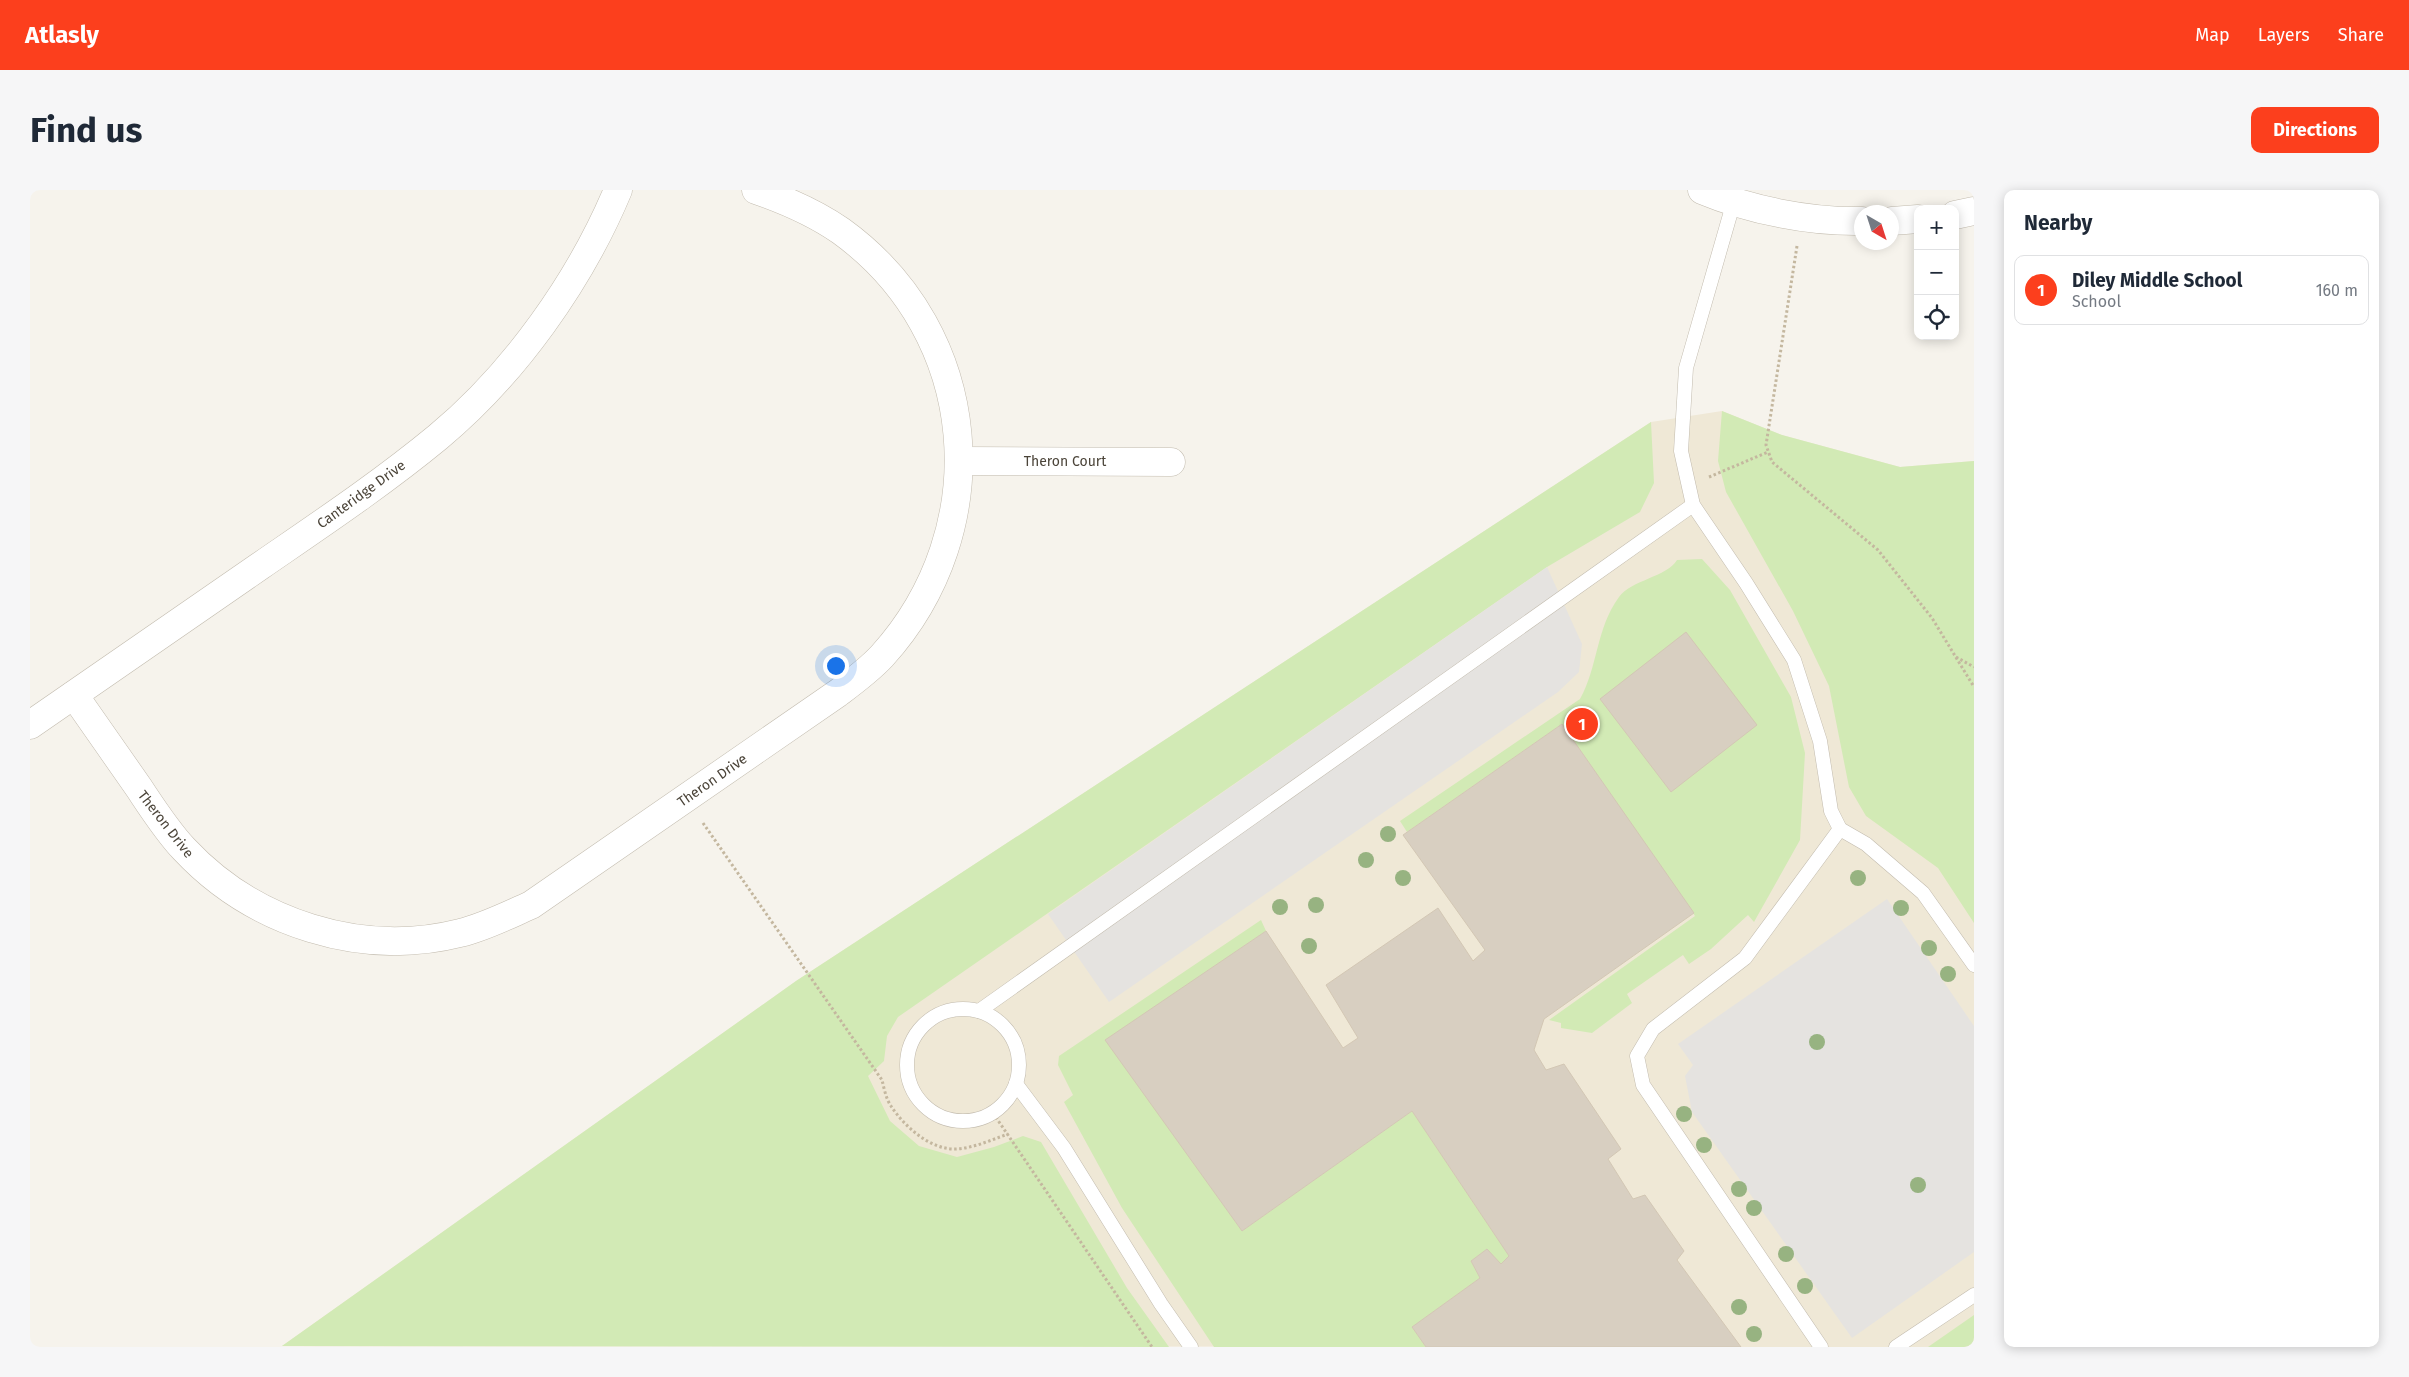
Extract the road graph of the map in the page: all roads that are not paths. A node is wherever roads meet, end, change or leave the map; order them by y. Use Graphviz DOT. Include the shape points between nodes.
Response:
graph roads {
  1 [pos="618,190"];
  2 [pos="756,190"];
  3 [pos="1702,190"];
  4 [pos="1734,200"];
  5 [pos="1974,211"];
  6 [pos="1959,214"];
  7 [pos="1914,219"];
  8 [pos="1854,220"];
  9 [pos="1899,220"];
  10 [pos="960,461"];
  11 [pos="1171,462"];
  12 [pos="1693,505"];
  13 [pos="74,695"];
  14 [pos="30,725"];
  15 [pos="1840,829"];
  16 [pos="1974,965"];
  17 [pos="979,1011"];
  18 [pos="1016,1084"];
  19 [pos="1974,1295"];
  20 [pos="1191,1347"];
  21 [pos="1821,1347"];
  22 [pos="1896,1347"];
  1 -- 13 [label="street, Canteridge Drive" via="571,281 542,324 494,382 440,436 375,487"];
  2 -- 10 [label="street, Theron Drive" via="820,218 880,265 897,284 925,326 946,372 957,422"];
  3 -- 4 [label="street"];
  4 -- 8 [label="street" via="1807,217"];
  4 -- 12 [label="lane" via="1686,368 1681,451"];
  5 -- 6 [label="street"];
  7 -- 9 [label="street"];
  10 -- 11 [label="street, Theron Court"];
  10 -- 13 [label="street, Theron Drive" via="957,498 946,548 913,616 882,656 838,693 531,905 484,926 410,941 359,939 309,929 262,910 200,865 161,820"];
  12 -- 15 [label="lane" via="1794,660 1820,741 1831,811"];
  12 -- 17 [label="lane"];
  13 -- 14 [label="street, Canteridge Drive"];
  15 -- 16 [label="lane" via="1866,844 1923,893"];
  15 -- 21 [label="lane" via="1745,958 1653,1029 1637,1056 1643,1085"];
  17 -- 18 [label="lane" via="995,1019 1009,1032 1017,1048 1020,1066"];
  17 -- 18 [label="lane" via="961,1008 943,1013 927,1022 915,1036 908,1054 907,1072 912,1090 923,1105 939,1116 956,1121 975,1120 993,1113 1007,1100"];
  18 -- 20 [label="lane" via="1064,1148"];
  19 -- 22 [label="lane"];
}
